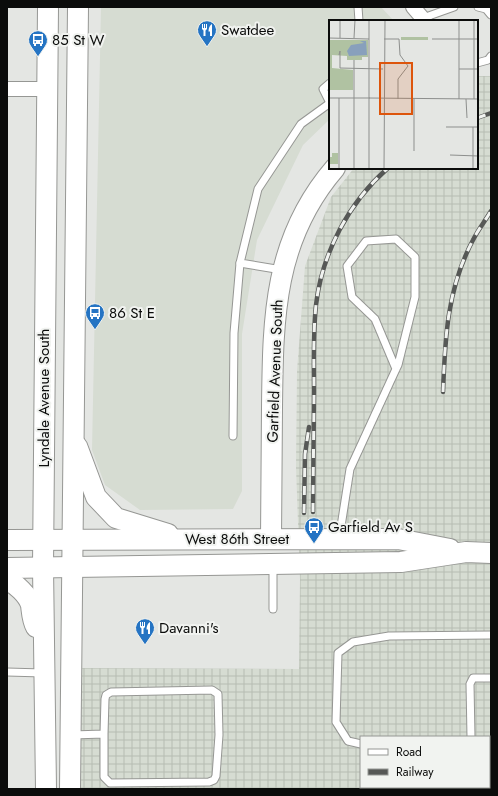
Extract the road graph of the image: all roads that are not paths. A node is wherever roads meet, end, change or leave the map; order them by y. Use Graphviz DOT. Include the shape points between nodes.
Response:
graph roads {
  1 [pos="48,7"];
  2 [pos="78,7"];
  3 [pos="358,7"];
  4 [pos="413,7"];
  5 [pos="454,7"];
  6 [pos="478,7"];
  7 [pos="491,15"];
  8 [pos="424,19"];
  9 [pos="359,20"];
  10 [pos="491,56"];
  11 [pos="478,63"];
  12 [pos="329,84"];
  13 [pos="7,89"];
  14 [pos="46,90"];
  15 [pos="329,101"];
  16 [pos="329,104"];
  17 [pos="334,169"];
  18 [pos="240,263"];
  19 [pos="282,271"];
  20 [pos="396,369"];
  21 [pos="73,436"];
  22 [pos="233,436"];
  23 [pos="181,539"];
  24 [pos="271,539"];
  25 [pos="339,539"];
  26 [pos="7,540"];
  27 [pos="43,540"];
  28 [pos="72,540"];
  29 [pos="466,552"];
  30 [pos="491,553"];
  31 [pos="273,565"];
  32 [pos="43,567"];
  33 [pos="72,567"];
  34 [pos="7,568"];
  35 [pos="7,580"];
  36 [pos="273,609"];
  37 [pos="491,635"];
  38 [pos="44,639"];
  39 [pos="7,672"];
  40 [pos="44,673"];
  41 [pos="491,678"];
  42 [pos="104,734"];
  43 [pos="70,735"];
  44 [pos="470,736"];
  45 [pos="360,744"];
  46 [pos="46,789"];
  47 [pos="70,789"];
  1 -- 14 [label="street, Lyndale Avenue South"];
  2 -- 21 [label="street, Lyndale Avenue South"];
  3 -- 9 [label="lane"];
  4 -- 8 [label="street"];
  5 -- 8 [label="lane"];
  6 -- 7 [label="lane" via="486,9"];
  10 -- 11 [label="lane" via="488,60"];
  12 -- 15 [label="lane" via="322,89"];
  13 -- 14 [label="street"];
  14 -- 27 [label="street, Lyndale Avenue South"];
  16 -- 18 [label="lane" via="301,124 258,189"];
  17 -- 19 [label="street, Garfield Avenue South" via="303,214"];
  18 -- 19 [label="lane"];
  18 -- 22 [label="lane" via="234,333"];
  19 -- 24 [label="street, Garfield Avenue South" via="272,335"];
  20 -- 20 [label="lane" via="415,297 415,257 396,238 366,241 347,266 352,296 375,319"];
  20 -- 25 [label="lane" via="350,469"];
  21 -- 23 [label="street" via="96,497 116,518"];
  21 -- 28 [label="street, Lyndale Avenue South"];
  23 -- 24 [label="street, West 86th Street"];
  23 -- 28 [label="street, West 86th Street"];
  24 -- 25 [label="street, West 86th Street"];
  24 -- 31 [label="street, Garfield Avenue South"];
  25 -- 29 [label="street, West 86th Street" via="398,539"];
  26 -- 27 [label="street, West 86th Street"];
  27 -- 28 [label="street, West 86th Street"];
  27 -- 32 [label="street, Lyndale Avenue South"];
  28 -- 33 [label="street, Lyndale Avenue South"];
  29 -- 30 [label="street, West 86th Street"];
  29 -- 31 [label="street, West 86th Street" via="401,562"];
  31 -- 33 [label="street, West 86th Street"];
  31 -- 36 [label="lane"];
  32 -- 33 [label="street, West 86th Street"];
  32 -- 34 [label="street, West 86th Street"];
  32 -- 38 [label="street, Lyndale Avenue South"];
  33 -- 43 [label="street, Lyndale Avenue South"];
  35 -- 38 [label="street" via="16,585 30,603 33,623"];
  37 -- 45 [label="lane" via="389,636 353,642 338,653 336,722 348,741"];
  38 -- 40 [label="street, Lyndale Avenue South"];
  39 -- 40 [label="lane"];
  40 -- 46 [label="street, Lyndale Avenue South"];
  41 -- 44 [label="lane" via="473,678 470,684"];
  42 -- 42 [label="lane" via="105,699 111,692 212,690 218,694 216,776 209,782 110,783 104,777"];
  42 -- 43 [label="lane"];
  43 -- 47 [label="street, Lyndale Avenue South"];
}
